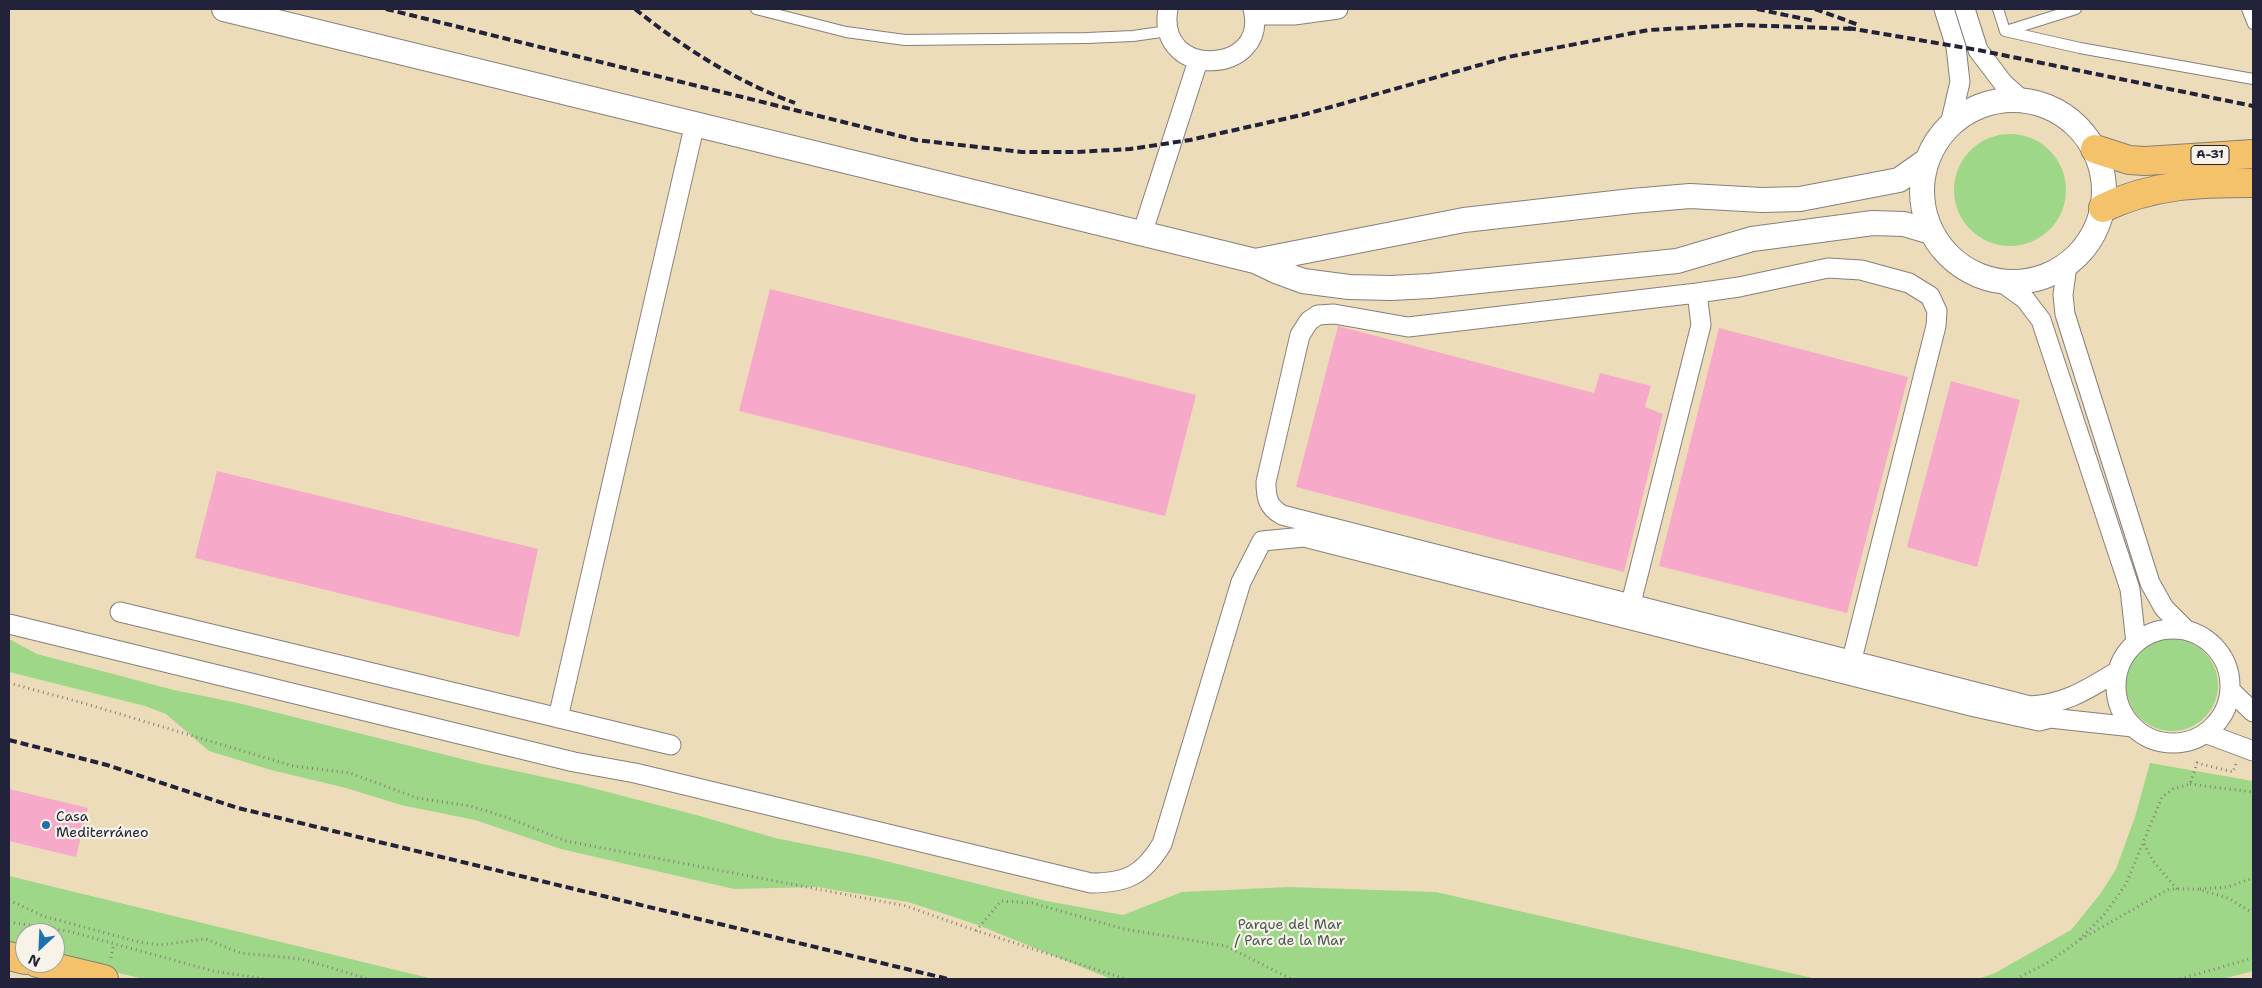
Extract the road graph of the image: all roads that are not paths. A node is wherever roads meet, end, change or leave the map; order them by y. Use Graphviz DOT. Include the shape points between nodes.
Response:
graph roads {
  1 [pos="224,9"];
  2 [pos="756,9"];
  3 [pos="1168,9"];
  4 [pos="1338,9"];
  5 [pos="1944,9"];
  6 [pos="1965,9"];
  7 [pos="1998,9"];
  8 [pos="2076,9"];
  9 [pos="2248,9"];
  10 [pos="1254,12"];
  11 [pos="2253,24"];
  12 [pos="1168,31"];
  13 [pos="2005,31"];
  14 [pos="1198,61"];
  15 [pos="2253,79"];
  16 [pos="2022,100"];
  17 [pos="695,122"];
  18 [pos="1950,125"];
  19 [pos="2095,149"];
  20 [pos="2253,154"];
  21 [pos="1926,161"];
  22 [pos="2253,183"];
  23 [pos="2103,208"];
  24 [pos="1931,232"];
  25 [pos="1142,234"];
  26 [pos="1255,261"];
  27 [pos="2067,265"];
  28 [pos="2000,281"];
  29 [pos="1697,293"];
  30 [pos="1632,603"];
  31 [pos="120,612"];
  32 [pos="9,624"];
  33 [pos="2186,630"];
  34 [pos="2136,643"];
  35 [pos="1852,659"];
  36 [pos="2118,671"];
  37 [pos="2230,690"];
  38 [pos="2030,706"];
  39 [pos="2253,712"];
  40 [pos="558,718"];
  41 [pos="2050,718"];
  42 [pos="2133,727"];
  43 [pos="2205,734"];
  44 [pos="671,745"];
  45 [pos="2248,748"];
  46 [pos="65,970"];
  47 [pos="104,979"];
  1 -- 17 [label="street"];
  2 -- 12 [label="lane" via="846,32 905,40 1087,38"];
  3 -- 12 [label="street"];
  4 -- 10 [label="street" via="1294,15"];
  5 -- 18 [label="street" via="1956,47 1960,82"];
  6 -- 16 [label="street" via="1978,50 2003,83"];
  7 -- 13 [label="lane"];
  8 -- 13 [label="lane"];
  9 -- 11 [label="lane"];
  10 -- 14 [label="street" via="1248,42 1238,53 1226,60"];
  12 -- 14 [label="street" via="1174,44"];
  13 -- 15 [label="lane"];
  14 -- 25 [label="street"];
  16 -- 18 [label="street" via="1996,101 1971,110"];
  16 -- 19 [label="street" via="2058,112 2076,125"];
  17 -- 25 [label="street"];
  17 -- 40 [label="street"];
  18 -- 21 [label="street"];
  19 -- 20 [label="main road, A-31" via="2129,160"];
  19 -- 23 [label="street" via="2104,178"];
  21 -- 24 [label="street" via="1923,209"];
  21 -- 26 [label="street" via="1899,180 1800,199 1690,196 1464,220"];
  22 -- 23 [label="main road, A-31" via="2168,186"];
  23 -- 27 [label="street" via="2096,230 2084,249"];
  24 -- 26 [label="street" via="1904,224 1873,223 1752,239 1677,261 1391,288 1349,287 1303,280"];
  24 -- 28 [label="street" via="1948,256 1972,273"];
  25 -- 26 [label="street"];
  27 -- 28 [label="street" via="2047,276 2024,282"];
  27 -- 33 [label="street" via="2063,295 2065,314 2150,583 2164,608"];
  28 -- 34 [label="street" via="2026,299 2041,320 2130,588"];
  29 -- 30 [label="street" via="1701,324"];
  29 -- 30 [label="street" via="1408,327 1334,314 1318,315 1308,321 1300,336 1266,482 1266,498 1273,510 1282,515"];
  29 -- 35 [label="street" via="1836,268 1861,270 1909,283 1930,296 1937,311 1936,326"];
  30 -- 35 [label="street"];
  31 -- 40 [label="street"];
  32 -- 41 [label="street" via="574,762 635,773 1091,883 1112,883 1134,876 1151,862 1162,844 1241,582 1262,541 1304,537 1975,707 2039,721"];
  33 -- 34 [label="street" via="2159,631"];
  33 -- 37 [label="street" via="2219,652 2228,670"];
  34 -- 36 [label="street"];
  35 -- 38 [label="street"];
  36 -- 38 [label="street" via="2071,698 2049,705"];
  36 -- 42 [label="street" via="2116,691 2121,710"];
  37 -- 39 [label="street"];
  37 -- 43 [label="street" via="2222,715"];
  38 -- 41 [label="street"];
  40 -- 44 [label="street"];
  41 -- 42 [label="street"];
  42 -- 43 [label="street" via="2143,735 2168,743"];
  43 -- 45 [label="street"];
  46 -- 47 [label="main road"];
}
